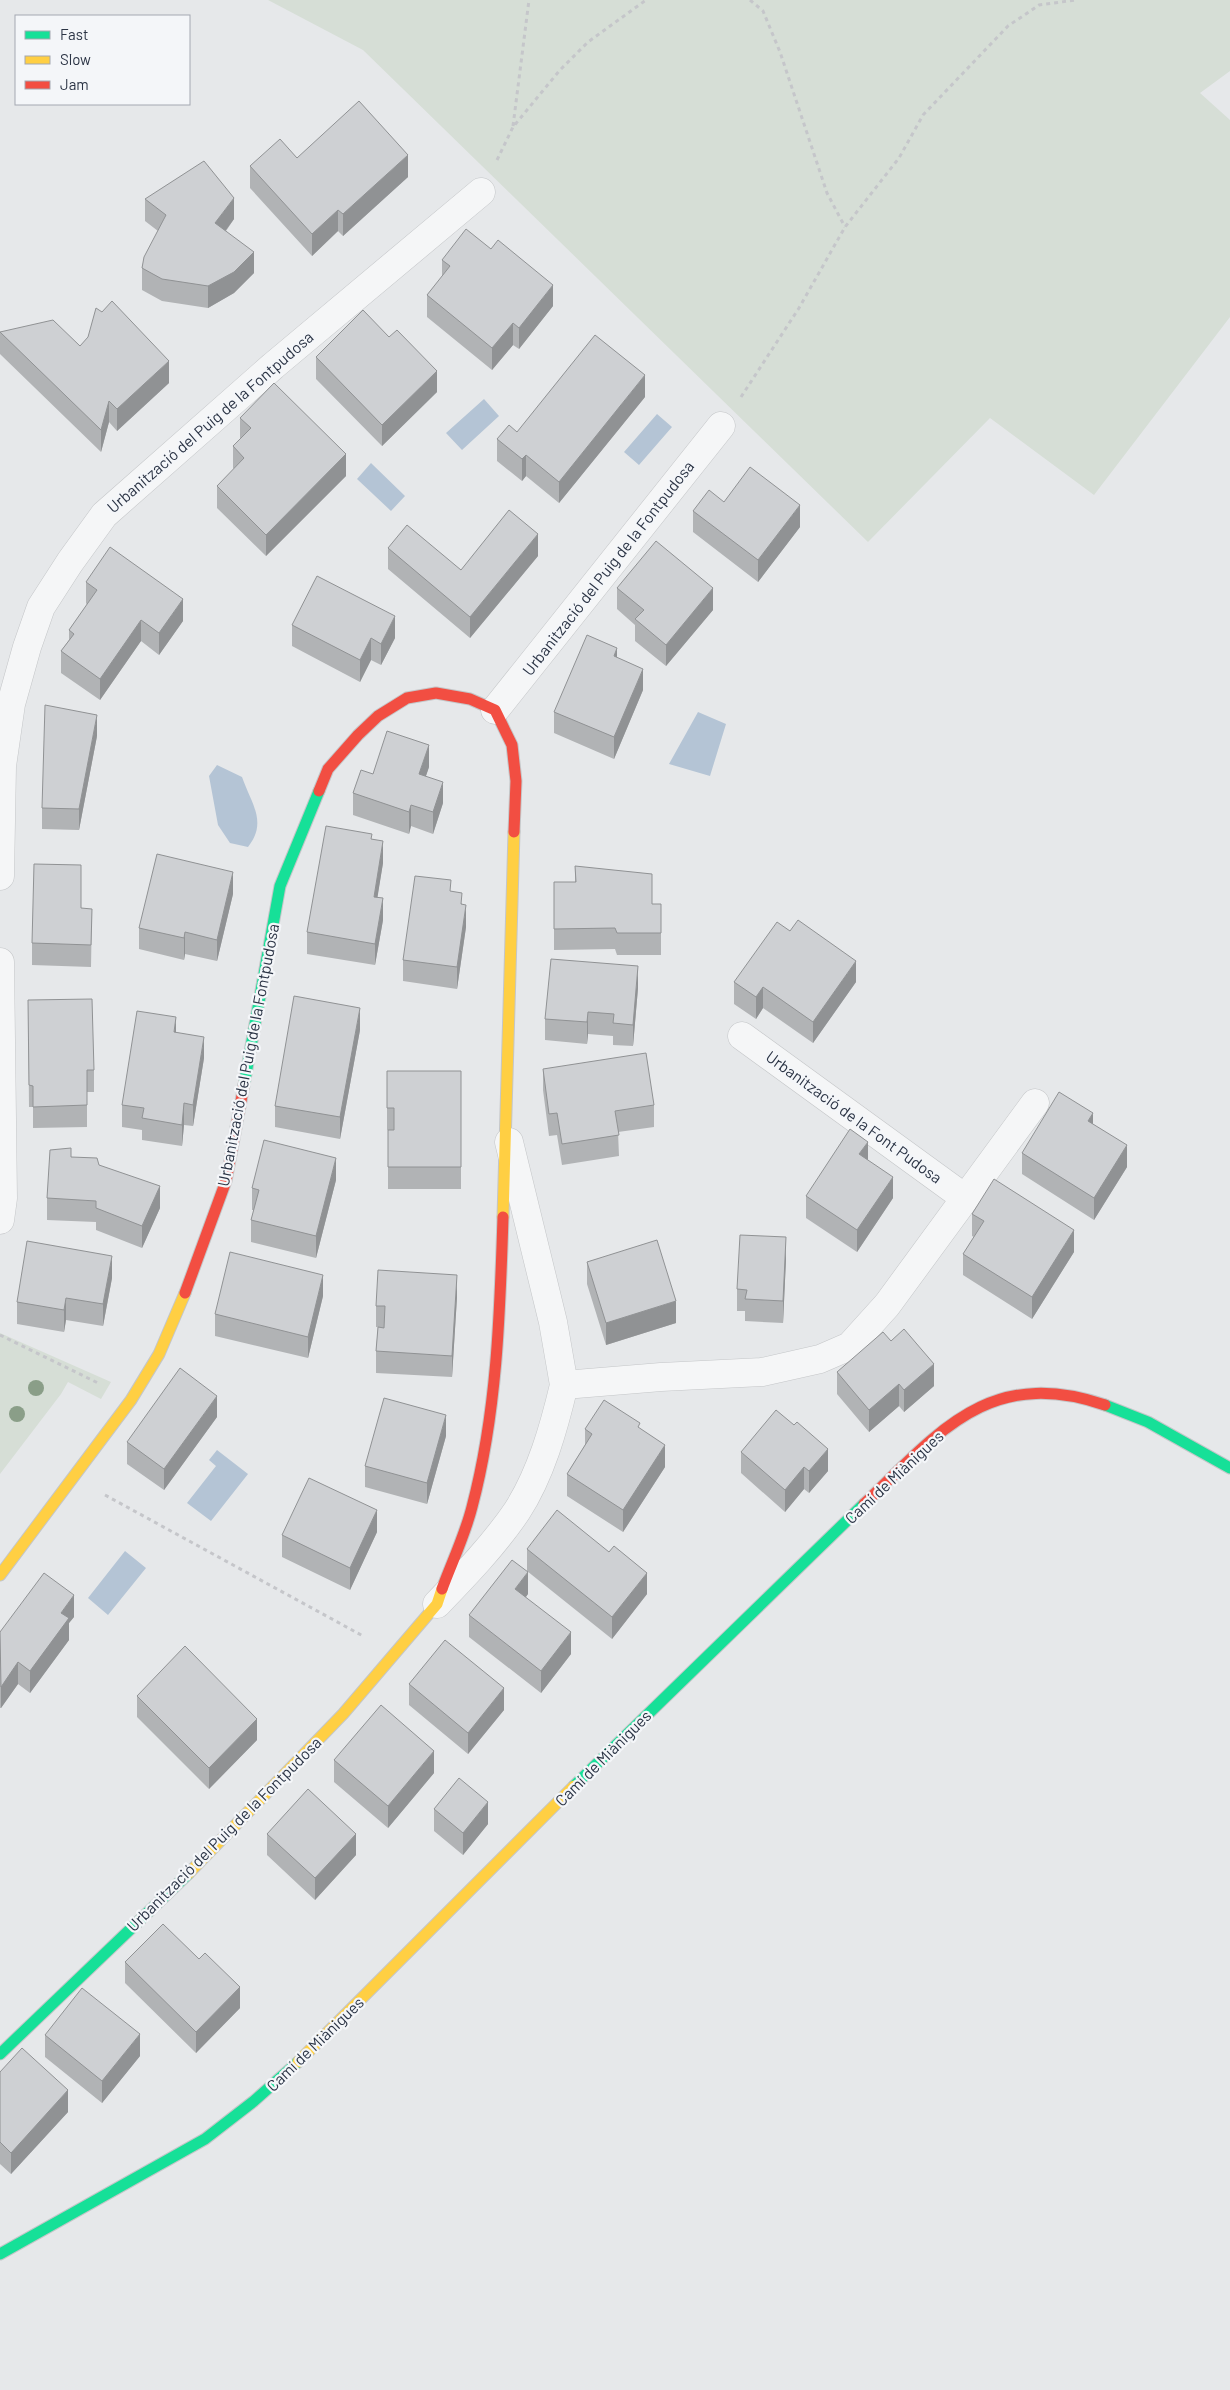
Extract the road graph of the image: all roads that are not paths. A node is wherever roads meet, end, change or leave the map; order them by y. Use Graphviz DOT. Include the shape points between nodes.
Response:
graph roads {
  1 [pos="481,192"];
  2 [pos="721,426"];
  3 [pos="5,702"];
  4 [pos="495,710"];
  5 [pos="0,876"];
  6 [pos="0,962"];
  7 [pos="742,1036"];
  8 [pos="1035,1103"];
  9 [pos="506,1133"];
  10 [pos="966,1198"];
  11 [pos="0,1220"];
  12 [pos="564,1385"];
  13 [pos="1230,1468"];
  14 [pos="0,1575"];
  15 [pos="437,1604"];
  16 [pos="0,2054"];
  17 [pos="0,2254"];
  1 -- 3 [label="street, Urbanització del Puig de la Fontpudosa" via="273,366 104,515 41,607"];
  2 -- 4 [label="street, Urbanització del Puig de la Fontpudosa"];
  3 -- 5 [label="street, Urbanització del Puig de la Fontpudosa"];
  4 -- 9 [label="street, Urbanització del Puig de la Fontpudosa" via="512,745 516,781"];
  4 -- 14 [label="street, Urbanització del Puig de la Fontpudosa" via="470,699 436,693 407,698 378,716 328,770 280,886 226,1181 196,1267 159,1354 131,1400"];
  6 -- 11 [label="street" via="3,1198"];
  7 -- 10 [label="street, Urbanització de la Font Pudosa"];
  8 -- 10 [label="street"];
  9 -- 12 [label="street, Urbanització del Puig de la Fontpudosa" via="553,1322"];
  9 -- 15 [label="street, Urbanització del Puig de la Fontpudosa" via="500,1313 487,1439 472,1508"];
  10 -- 12 [label="street" via="887,1305 850,1346 820,1358 762,1372"];
  12 -- 15 [label="street, Urbanització del Puig de la Fontpudosa" via="554,1426 517,1511 472,1568"];
  13 -- 17 [label="street, Camí de Miànigues" via="1156,1426 1108,1405 1070,1394 1040,1392 996,1399 946,1428 855,1512 256,2100 222,2128 188,2149"];
  15 -- 16 [label="street, Urbanització del Puig de la Fontpudosa" via="343,1714 209,1853"];
}
